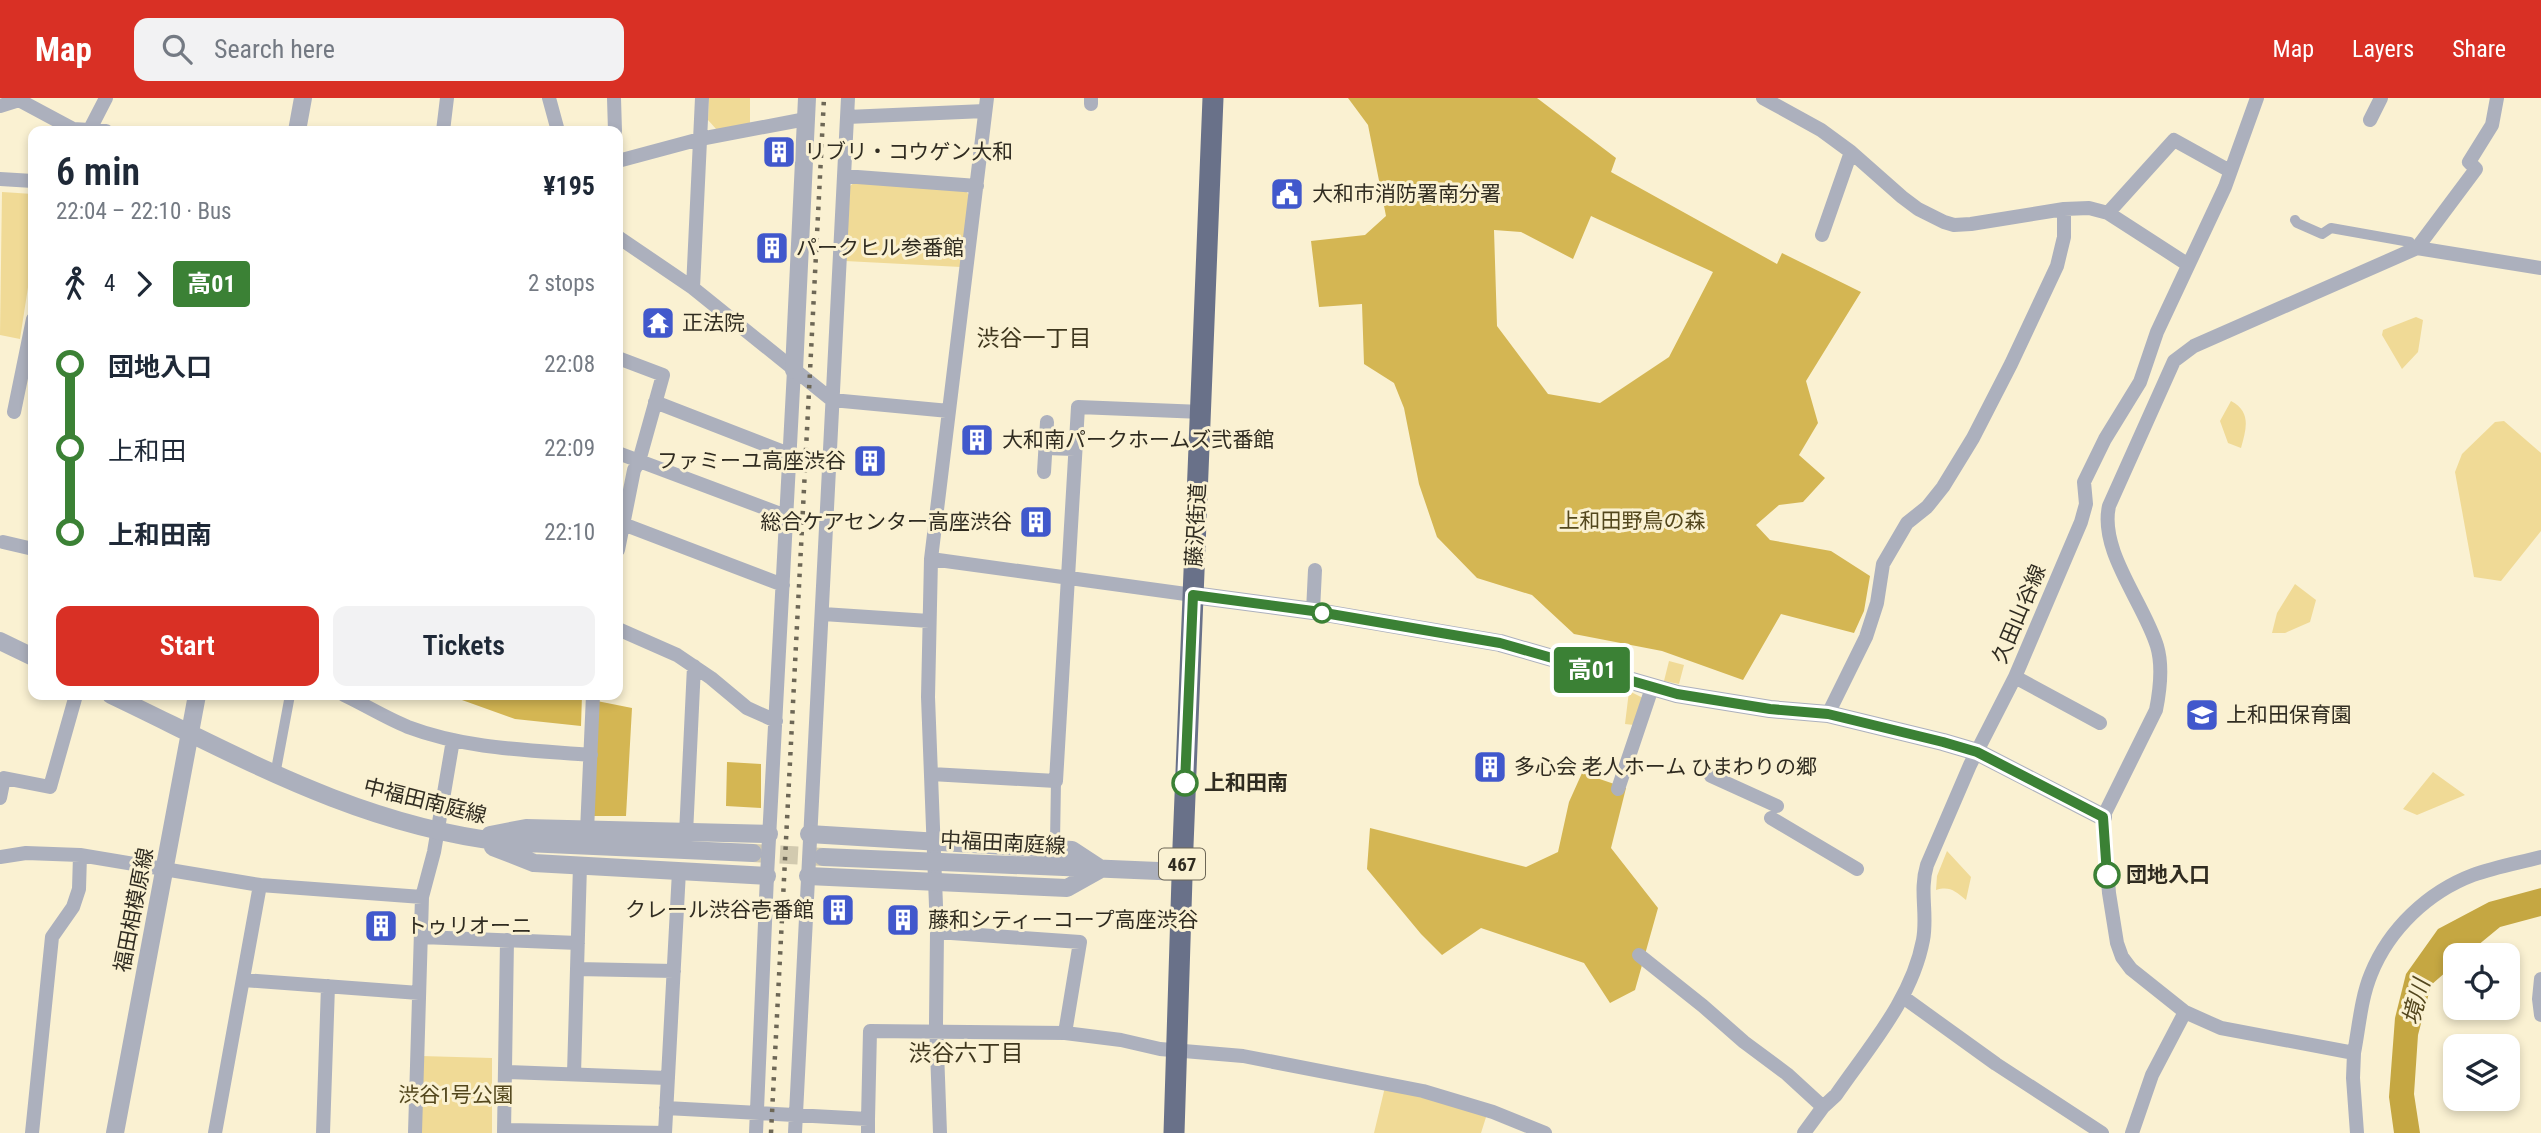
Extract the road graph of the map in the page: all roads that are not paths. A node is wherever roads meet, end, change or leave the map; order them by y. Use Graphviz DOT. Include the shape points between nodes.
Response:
graph roads {
  1 [pos="106,98"];
  2 [pos="303,98"];
  3 [pos="447,98"];
  4 [pos="549,98"];
  5 [pos="614,98"];
  6 [pos="702,98"];
  7 [pos="807,98"];
  8 [pos="848,98"];
  9 [pos="1213,98"];
  10 [pos="2257,98"];
  11 [pos="2381,98"];
  12 [pos="2497,98"];
  13 [pos="19,99"];
  14 [pos="1770,100"];
  15 [pos="986,104"];
  16 [pos="0,106"];
  17 [pos="847,117"];
  18 [pos="806,119"];
  19 [pos="2370,120"];
  20 [pos="68,126"];
  21 [pos="92,126"];
  22 [pos="298,126"];
  23 [pos="444,126"];
  24 [pos="557,126"];
  25 [pos="615,126"];
  26 [pos="700,139"];
  27 [pos="1851,152"];
  28 [pos="623,161"];
  29 [pos="2230,171"];
  30 [pos="844,176"];
  31 [pos="0,179"];
  32 [pos="28,181"];
  33 [pos="977,186"];
  34 [pos="2064,209"];
  35 [pos="2108,213"];
  36 [pos="2295,219"];
  37 [pos="1822,235"];
  38 [pos="623,240"];
  39 [pos="2414,245"];
  40 [pos="2187,264"];
  41 [pos="2541,268"];
  42 [pos="693,288"];
  43 [pos="28,343"];
  44 [pos="623,360"];
  45 [pos="794,370"];
  46 [pos="832,400"];
  47 [pos="655,402"];
  48 [pos="949,411"];
  49 [pos="14,412"];
  50 [pos="1202,412"];
  51 [pos="1047,422"];
  52 [pos="1045,448"];
  53 [pos="1075,449"];
  54 [pos="789,454"];
  55 [pos="623,455"];
  56 [pos="639,461"];
  57 [pos="1044,472"];
  58 [pos="623,512"];
  59 [pos="786,516"];
  60 [pos="623,524"];
  61 [pos="1,541"];
  62 [pos="28,548"];
  63 [pos="931,559"];
  64 [pos="1315,570"];
  65 [pos="1067,577"];
  66 [pos="783,585"];
  67 [pos="1193,595"];
  68 [pos="1313,611"];
  69 [pos="822,614"];
  70 [pos="929,621"];
  71 [pos="623,631"];
  72 [pos="0,641"];
  73 [pos="28,655"];
  74 [pos="694,666"];
  75 [pos="2015,677"];
  76 [pos="1652,688"];
  77 [pos="75,700"];
  78 [pos="121,700"];
  79 [pos="196,700"];
  80 [pos="289,700"];
  81 [pos="354,700"];
  82 [pos="593,700"];
  83 [pos="1828,714"];
  84 [pos="776,721"];
  85 [pos="2100,723"];
  86 [pos="190,733"];
  87 [pos="453,740"];
  88 [pos="1977,752"];
  89 [pos="591,755"];
  90 [pos="931,774"];
  91 [pos="275,775"];
  92 [pos="1711,776"];
  93 [pos="1056,781"];
  94 [pos="1618,789"];
  95 [pos="0,798"];
  96 [pos="2103,817"];
  97 [pos="437,831"];
  98 [pos="587,831"];
  99 [pos="686,834"];
  100 [pos="769,834"];
  101 [pos="809,834"];
  102 [pos="470,838"];
  103 [pos="1055,842"];
  104 [pos="934,847"];
  105 [pos="753,853"];
  106 [pos="80,855"];
  107 [pos="0,857"];
  108 [pos="823,857"];
  109 [pos="2541,857"];
  110 [pos="580,864"];
  111 [pos="165,868"];
  112 [pos="1857,869"];
  113 [pos="1101,870"];
  114 [pos="679,871"];
  115 [pos="1182,872"];
  116 [pos="766,876"];
  117 [pos="808,876"];
  118 [pos="935,878"];
  119 [pos="260,885"];
  120 [pos="422,897"];
  121 [pos="937,932"];
  122 [pos="421,937"];
  123 [pos="507,940"];
  124 [pos="578,943"];
  125 [pos="1639,955"];
  126 [pos="577,969"];
  127 [pos="674,971"];
  128 [pos="2541,979"];
  129 [pos="243,980"];
  130 [pos="328,986"];
  131 [pos="419,993"];
  132 [pos="1903,997"];
  133 [pos="2185,1012"];
  134 [pos="2541,1015"];
  135 [pos="937,1032"];
  136 [pos="1065,1033"];
  137 [pos="1177,1050"];
  138 [pos="2354,1053"];
  139 [pos="505,1072"];
  140 [pos="574,1074"];
  141 [pos="668,1078"];
  142 [pos="1823,1107"];
  143 [pos="666,1108"];
  144 [pos="757,1113"];
  145 [pos="796,1115"];
  146 [pos="868,1126"];
  147 [pos="504,1131"];
  148 [pos="32,1133"];
  149 [pos="116,1133"];
  150 [pos="215,1133"];
  151 [pos="323,1133"];
  152 [pos="415,1133"];
  153 [pos="665,1133"];
  154 [pos="756,1133"];
  155 [pos="795,1133"];
  156 [pos="940,1133"];
  157 [pos="1174,1133"];
  158 [pos="1545,1133"];
  159 [pos="1804,1133"];
  160 [pos="2102,1133"];
  161 [pos="2132,1133"];
  162 [pos="2357,1133"];
  1 -- 21 [label="street"];
  2 -- 22 [label="street"];
  3 -- 23 [label="street"];
  4 -- 24 [label="street"];
  5 -- 25 [label="street"];
  6 -- 26 [label="street"];
  7 -- 18 [label="street"];
  8 -- 17 [label="street"];
  9 -- 50 [label="highway, 藤沢街道 / 467"];
  10 -- 29 [label="street, 久田山谷線"];
  11 -- 19 [label="street"];
  12 -- 39 [label="street" via="2492,125 2469,162 2476,169"];
  13 -- 16 [label="street"];
  13 -- 20 [label="street"];
  14 -- 27 [label="street"];
  15 -- 17 [label="street"];
  15 -- 33 [label="street"];
  17 -- 30 [label="street"];
  18 -- 26 [label="street"];
  18 -- 45 [label="street"];
  26 -- 28 [label="street"];
  26 -- 42 [label="street"];
  27 -- 34 [label="street" via="1918,209 1954,225"];
  27 -- 37 [label="street"];
  29 -- 35 [label="street" via="2174,140"];
  29 -- 40 [label="street, 久田山谷線"];
  30 -- 33 [label="street"];
  30 -- 46 [label="street"];
  31 -- 32 [label="street"];
  33 -- 48 [label="street"];
  34 -- 35 [label="street"];
  34 -- 83 [label="street" via="2064,237 2056,266 2011,364 1943,488 1907,523 1883,564 1866,637"];
  35 -- 40 [label="street"];
  36 -- 39 [label="street" via="2322,234 2331,228"];
  38 -- 42 [label="street"];
  39 -- 41 [label="street"];
  39 -- 96 [label="street" via="2194,346 2174,361 2107,516 2109,536 2157,647 2160,670 2156,710"];
  40 -- 75 [label="street, 久田山谷線" via="2140,382 2084,482 2085,513"];
  42 -- 45 [label="street"];
  43 -- 49 [label="street"];
  44 -- 47 [label="street" via="663,375"];
  45 -- 46 [label="street"];
  45 -- 54 [label="street"];
  46 -- 48 [label="street"];
  46 -- 69 [label="street"];
  47 -- 54 [label="street"];
  47 -- 56 [label="street"];
  48 -- 63 [label="street"];
  50 -- 53 [label="street" via="1078,407"];
  50 -- 67 [label="highway, 藤沢街道 / 467"];
  51 -- 52 [label="street"];
  52 -- 53 [label="street"];
  52 -- 57 [label="street"];
  53 -- 65 [label="street"];
  54 -- 59 [label="street"];
  55 -- 56 [label="street"];
  56 -- 58 [label="street"];
  56 -- 59 [label="street"];
  59 -- 66 [label="street"];
  60 -- 66 [label="street"];
  61 -- 62 [label="street"];
  63 -- 65 [label="street"];
  63 -- 70 [label="street"];
  64 -- 68 [label="street"];
  65 -- 67 [label="street"];
  65 -- 93 [label="street"];
  66 -- 84 [label="street"];
  67 -- 68 [label="street"];
  67 -- 115 [label="highway, 藤沢街道 / 467"];
  68 -- 76 [label="street" via="1500,643"];
  69 -- 70 [label="street"];
  69 -- 101 [label="street"];
  70 -- 90 [label="street"];
  71 -- 74 [label="street"];
  72 -- 73 [label="street"];
  74 -- 84 [label="street" via="747,708"];
  74 -- 99 [label="street"];
  75 -- 85 [label="street"];
  75 -- 88 [label="street, 久田山谷線"];
  76 -- 83 [label="street" via="1727,703"];
  76 -- 94 [label="street"];
  77 -- 95 [label="street" via="50,787 4,778"];
  78 -- 86 [label="street, 中福田南庭線"];
  79 -- 86 [label="street, 福田相模原線"];
  80 -- 91 [label="street"];
  81 -- 87 [label="street" via="407,726"];
  82 -- 89 [label="street"];
  83 -- 88 [label="street"];
  84 -- 100 [label="street"];
  86 -- 91 [label="street, 中福田南庭線"];
  86 -- 111 [label="street, 福田相模原線"];
  87 -- 89 [label="street"];
  87 -- 97 [label="street"];
  88 -- 96 [label="street"];
  88 -- 132 [label="street, 久田山谷線" via="1922,881 1924,939"];
  89 -- 98 [label="street"];
  90 -- 93 [label="street"];
  90 -- 104 [label="street"];
  91 -- 97 [label="street, 中福田南庭線" via="327,798"];
  92 -- 112 [label="street"];
  93 -- 103 [label="street"];
  96 -- 133 [label="street" via="2110,899 2122,957"];
  97 -- 102 [label="street, 中福田南庭線"];
  97 -- 120 [label="street"];
  98 -- 99 [label="street"];
  98 -- 102 [label="street" via="526,828"];
  99 -- 100 [label="street"];
  100 -- 116 [label="street"];
  101 -- 104 [label="street"];
  101 -- 117 [label="street"];
  102 -- 105 [label="street, 中福田南庭線"];
  102 -- 110 [label="street" via="534,863"];
  104 -- 113 [label="street" via="1072,850"];
  104 -- 118 [label="street"];
  106 -- 107 [label="street"];
  106 -- 111 [label="street"];
  106 -- 148 [label="street" via="79,889 73,907 52,937"];
  108 -- 113 [label="street, 中福田南庭線"];
  109 -- 138 [label="street" via="2470,876 2412,913 2371,975"];
  110 -- 114 [label="street"];
  110 -- 124 [label="street"];
  111 -- 119 [label="street"];
  111 -- 149 [label="street, 福田相模原線"];
  113 -- 115 [label="street, 中福田南庭線"];
  113 -- 118 [label="street" via="1068,888"];
  114 -- 116 [label="street"];
  114 -- 127 [label="street"];
  115 -- 137 [label="highway, 藤沢街道 / 467"];
  116 -- 144 [label="street"];
  117 -- 118 [label="street"];
  117 -- 145 [label="street"];
  118 -- 121 [label="street"];
  119 -- 120 [label="street"];
  119 -- 129 [label="street"];
  120 -- 122 [label="street"];
  121 -- 135 [label="street"];
  121 -- 136 [label="street" via="1080,942"];
  122 -- 123 [label="street"];
  122 -- 131 [label="street"];
  123 -- 124 [label="street"];
  123 -- 139 [label="street"];
  124 -- 126 [label="street"];
  125 -- 142 [label="street"];
  126 -- 127 [label="street"];
  126 -- 140 [label="street"];
  127 -- 141 [label="street"];
  128 -- 134 [label="street"];
  129 -- 130 [label="street"];
  129 -- 150 [label="street"];
  130 -- 131 [label="street"];
  130 -- 151 [label="street"];
  131 -- 152 [label="street"];
  132 -- 142 [label="street, 久田山谷線"];
  132 -- 160 [label="street"];
  133 -- 138 [label="street" via="2221,1028"];
  133 -- 161 [label="street" via="2152,1076"];
  135 -- 136 [label="street"];
  135 -- 146 [label="street" via="870,1031"];
  135 -- 156 [label="street"];
  136 -- 137 [label="street"];
  137 -- 157 [label="highway, 藤沢街道 / 467"];
  137 -- 158 [label="street" via="1243,1056 1423,1091"];
  138 -- 162 [label="street"];
  139 -- 140 [label="street"];
  139 -- 147 [label="street"];
  140 -- 141 [label="street"];
  141 -- 143 [label="street"];
  142 -- 159 [label="street, 久田山谷線"];
  143 -- 144 [label="street"];
  143 -- 153 [label="street"];
  144 -- 145 [label="street"];
  144 -- 154 [label="street"];
  145 -- 146 [label="street"];
  145 -- 155 [label="street"];
  147 -- 153 [label="street"];
}
